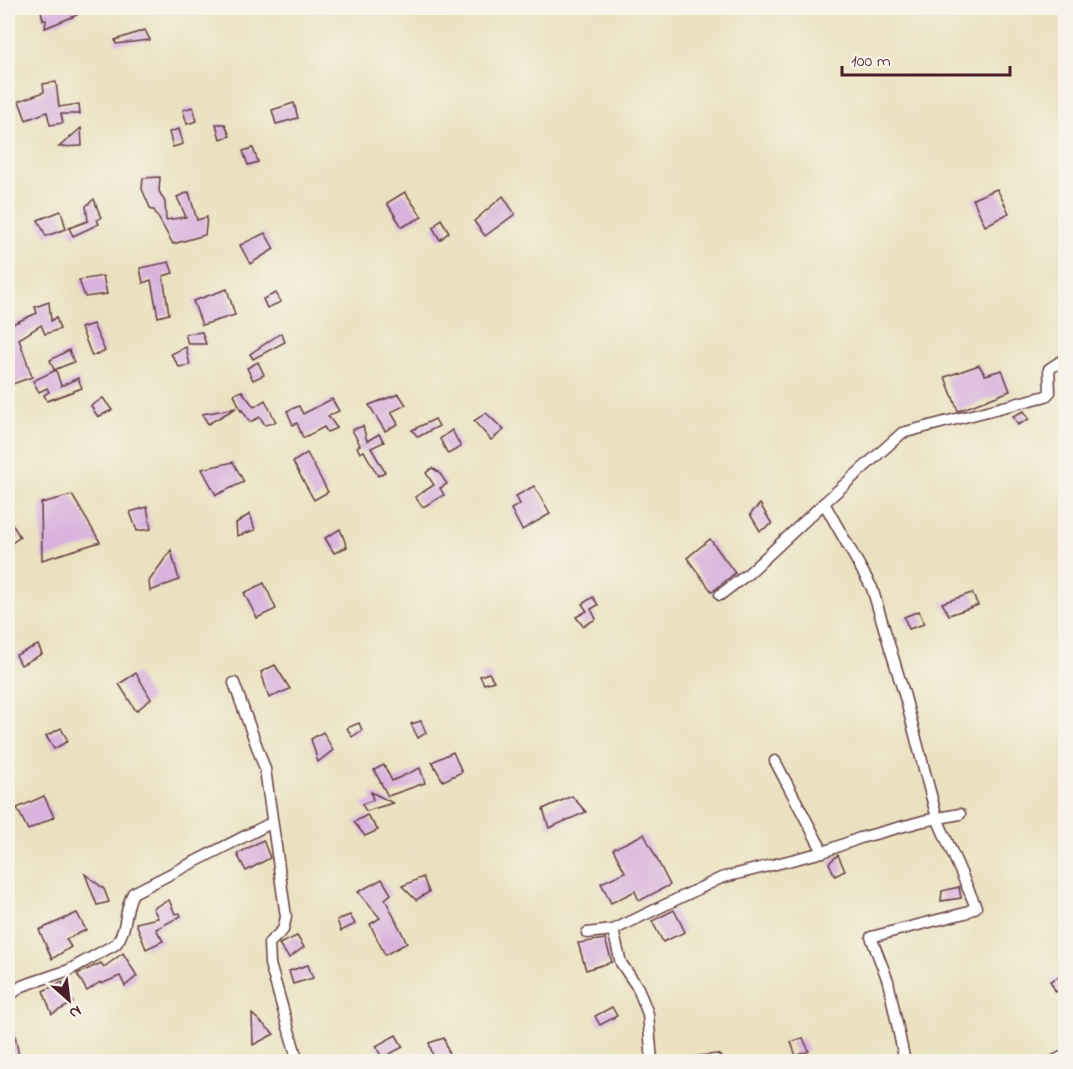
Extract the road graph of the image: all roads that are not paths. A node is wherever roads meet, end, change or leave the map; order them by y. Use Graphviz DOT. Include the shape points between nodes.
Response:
graph roads {
  1 [pos="1065,357"];
  2 [pos="824,503"];
  3 [pos="720,595"];
  4 [pos="234,683"];
  5 [pos="775,761"];
  6 [pos="960,814"];
  7 [pos="937,818"];
  8 [pos="271,823"];
  9 [pos="823,852"];
  10 [pos="613,930"];
  11 [pos="587,933"];
  12 [pos="8,997"];
  13 [pos="1065,1055"];
  14 [pos="716,1060"];
  15 [pos="1051,1061"];
  16 [pos="298,1062"];
  17 [pos="652,1062"];
  18 [pos="696,1062"];
  19 [pos="905,1062"];
  1 -- 2 [label="street" via="1049,369 1050,392 1046,396 902,433"];
  2 -- 3 [label="street"];
  2 -- 7 [label="street" via="872,588"];
  4 -- 8 [label="street" via="265,769"];
  5 -- 9 [label="street"];
  6 -- 7 [label="street"];
  7 -- 9 [label="street"];
  7 -- 19 [label="street" via="976,908 871,937 888,981"];
  8 -- 12 [label="street" via="133,893 116,944 69,970 22,986"];
  8 -- 16 [label="street" via="286,916 283,930 269,943 270,964"];
  9 -- 10 [label="street" via="721,878"];
  10 -- 11 [label="street"];
  10 -- 17 [label="street" via="621,963 638,988 648,1014"];
  13 -- 15 [label="street"];
  14 -- 18 [label="street"];
}
